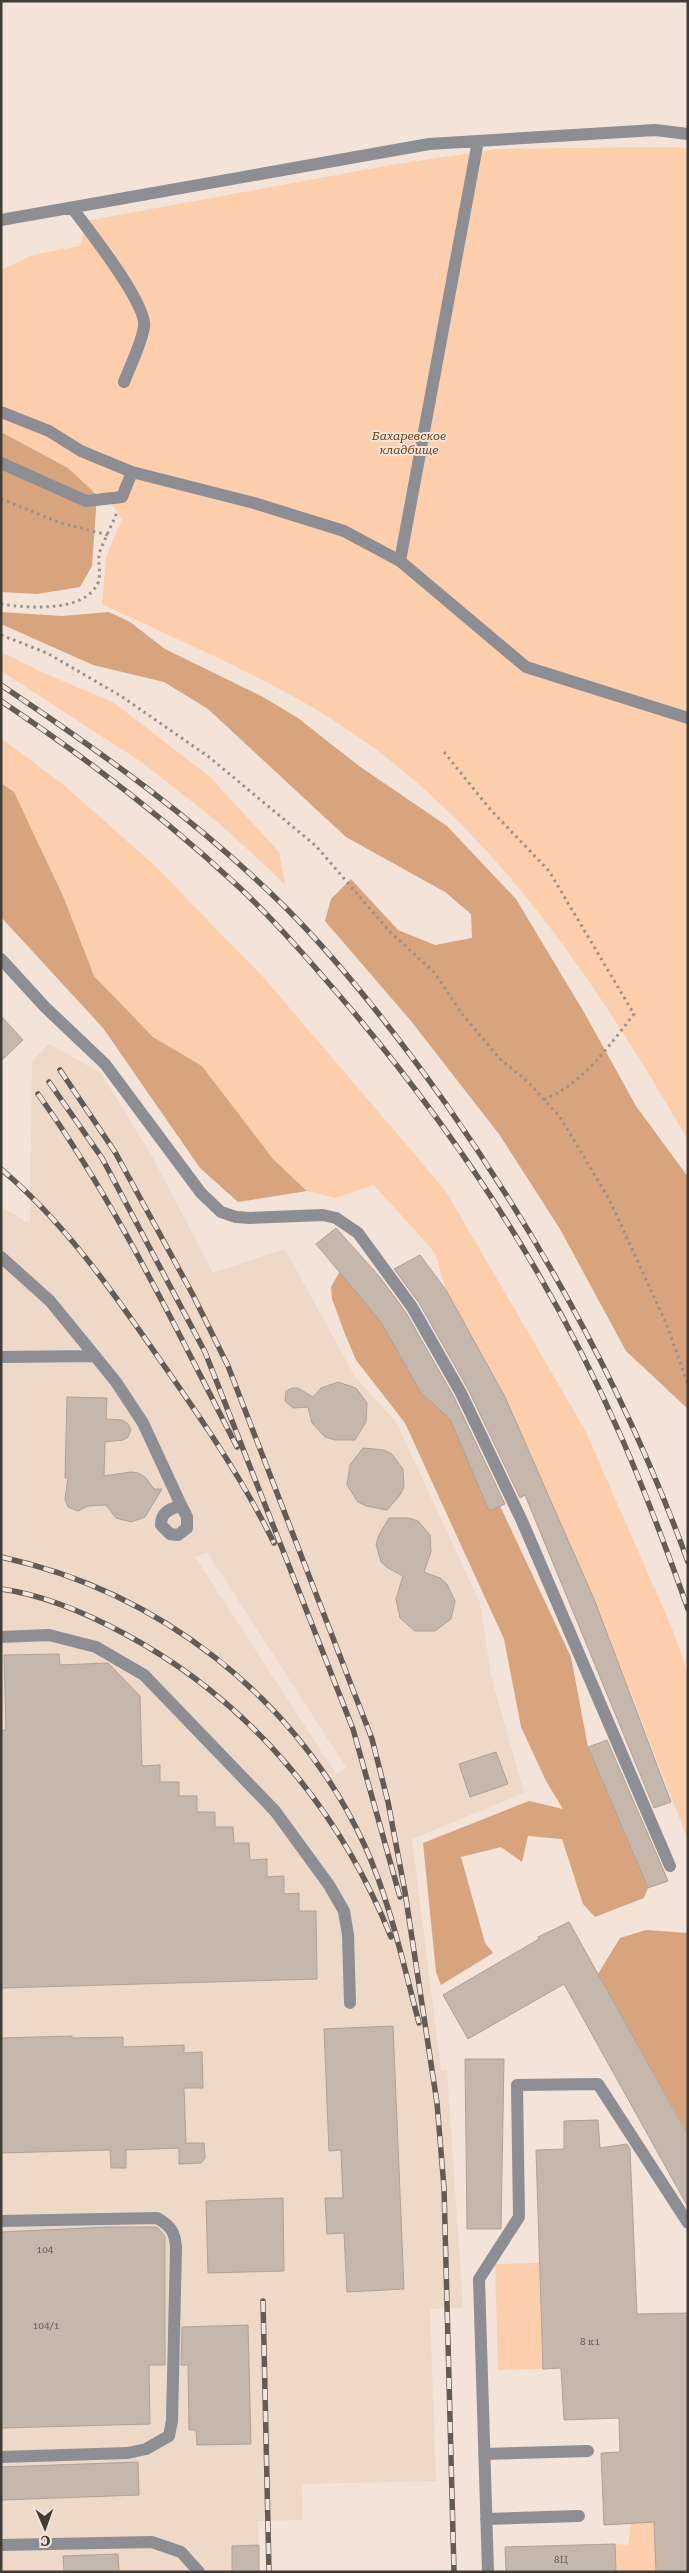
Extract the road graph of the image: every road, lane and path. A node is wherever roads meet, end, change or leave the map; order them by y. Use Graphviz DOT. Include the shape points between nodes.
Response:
graph roads {
  1 [pos="688,134"];
  2 [pos="478,141"];
  3 [pos="73,209"];
  4 [pos="1,220"];
  5 [pos="124,382"];
  6 [pos="1,412"];
  7 [pos="1,463"];
  8 [pos="132,472"];
  9 [pos="122,497"];
  10 [pos="1,499"];
  11 [pos="108,535"];
  12 [pos="400,561"];
  13 [pos="1,604"];
  14 [pos="1,635"];
  15 [pos="688,718"];
  16 [pos="444,752"];
  17 [pos="1,959"];
  18 [pos="543,1100"];
  19 [pos="1,1257"];
  20 [pos="95,1356"];
  21 [pos="1,1357"];
  22 [pos="688,1385"];
  23 [pos="181,1504"];
  24 [pos="1,1636"];
  25 [pos="670,1866"];
  26 [pos="350,2003"];
  27 [pos="1,2221"];
  28 [pos="688,2223"];
  29 [pos="588,2451"];
  30 [pos="484,2454"];
  31 [pos="1,2457"];
  32 [pos="579,2516"];
  33 [pos="486,2519"];
  34 [pos="1,2545"];
  35 [pos="199,2572"];
  36 [pos="488,2572"];
  1 -- 2 [label="lane" via="655,130"];
  2 -- 3 [label="lane" via="382,151"];
  2 -- 12 [label="lane"];
  3 -- 4 [label="lane"];
  3 -- 5 [label="lane" via="142,312 145,326"];
  6 -- 8 [label="lane" via="49,431 81,451"];
  7 -- 9 [label="lane" via="86,501"];
  8 -- 9 [label="lane"];
  8 -- 12 [label="lane" via="254,503 344,531"];
  9 -- 11 [label="path"];
  10 -- 11 [label="path" via="60,523"];
  11 -- 13 [label="path" via="99,552 99,578 95,588 75,604 24,607"];
  12 -- 15 [label="lane" via="526,667"];
  14 -- 18 [label="path" via="47,654 121,696 209,757 316,846 390,932 434,972 462,1014 500,1059"];
  16 -- 18 [label="path" via="489,808 549,872 634,1014 596,1062 560,1092"];
  17 -- 25 [label="lane" via="105,1064 202,1193 222,1212 236,1217 308,1214 336,1218 358,1233 412,1307 461,1393 522,1521"];
  18 -- 22 [label="path" via="560,1117 609,1199 667,1325"];
  19 -- 20 [label="lane" via="50,1301"];
  20 -- 21 [label="lane"];
  20 -- 23 [label="lane" via="143,1422"];
  24 -- 26 [label="lane" via="49,1635 96,1646 144,1675 275,1811 344,1911"];
  27 -- 31 [label="lane" via="157,2218 169,2225 175,2236 176,2248 169,2436 146,2450 128,2453"];
  28 -- 30 [label="lane" via="598,2084 517,2085 519,2218 479,2279"];
  29 -- 30 [label="lane"];
  30 -- 33 [label="lane"];
  32 -- 33 [label="lane"];
  33 -- 36 [label="lane"];
  34 -- 35 [label="lane" via="152,2542 182,2552"];
}
